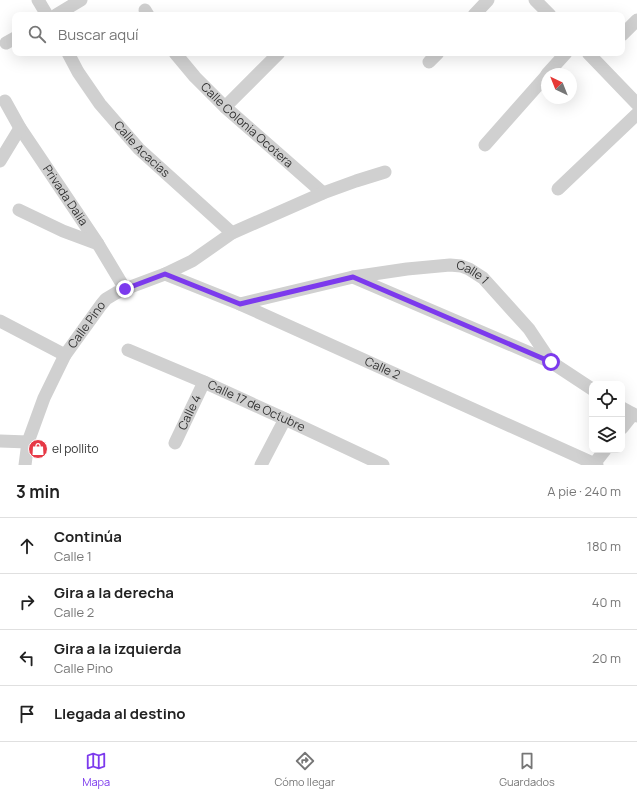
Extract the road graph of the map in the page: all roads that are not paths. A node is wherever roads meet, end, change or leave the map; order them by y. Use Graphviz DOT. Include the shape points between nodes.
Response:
graph roads {
  1 [pos="38,0"];
  2 [pos="81,0"];
  3 [pos="488,0"];
  4 [pos="535,0"];
  5 [pos="45,12"];
  6 [pos="61,12"];
  7 [pos="477,12"];
  8 [pos="547,12"];
  9 [pos="637,20"];
  10 [pos="625,32"];
  11 [pos="70,56"];
  12 [pos="178,56"];
  13 [pos="276,56"];
  14 [pos="563,56"];
  15 [pos="596,56"];
  16 [pos="552,68"];
  17 [pos="541,81"];
  18 [pos="5,102"];
  19 [pos="637,104"];
  20 [pos="225,107"];
  21 [pos="637,114"];
  22 [pos="20,128"];
  23 [pos="485,145"];
  24 [pos="0,161"];
  25 [pos="386,172"];
  26 [pos="558,189"];
  27 [pos="323,193"];
  28 [pos="19,210"];
  29 [pos="232,233"];
  30 [pos="98,244"];
  31 [pos="165,274"];
  32 [pos="353,277"];
  33 [pos="125,289"];
  34 [pos="240,304"];
  35 [pos="0,321"];
  36 [pos="128,350"];
  37 [pos="65,355"];
  38 [pos="551,362"];
  39 [pos="204,382"];
  40 [pos="589,387"];
  41 [pos="631,413"];
  42 [pos="285,419"];
  43 [pos="625,423"];
  44 [pos="0,441"];
  45 [pos="28,442"];
  46 [pos="175,443"];
  47 [pos="603,453"];
  48 [pos="362,461"];
  49 [pos="596,464"];
  50 [pos="25,465"];
  51 [pos="261,465"];
  52 [pos="383,465"];
  1 -- 5 [label="street"];
  2 -- 6 [label="street"];
  3 -- 7 [label="street"];
  4 -- 8 [label="street"];
  9 -- 10 [label="street"];
  11 -- 29 [label="street, Calle Acacias" via="100,104 139,149"];
  12 -- 20 [label="street, Calle Colonia Ocotera"];
  13 -- 20 [label="street"];
  14 -- 16 [label="street"];
  15 -- 19 [label="street"];
  17 -- 23 [label="street"];
  18 -- 22 [label="street, Privada Dalia"];
  20 -- 27 [label="street, Calle Colonia Ocotera"];
  21 -- 26 [label="street"];
  22 -- 24 [label="street"];
  22 -- 30 [label="street, Privada Dalia"];
  25 -- 27 [label="street, Calle Pino"];
  27 -- 29 [label="street, Calle Pino"];
  28 -- 30 [label="street"];
  29 -- 31 [label="street, Calle Pino" via="192,261"];
  30 -- 33 [label="street, Privada Dalia"];
  31 -- 33 [label="street, Calle Pino"];
  31 -- 34 [label="street, Calle 2"];
  32 -- 34 [label="street, Calle 1"];
  32 -- 38 [label="street, Calle 1"];
  32 -- 38 [label="street, Calle 1" via="450,264 469,268 483,278 529,329"];
  33 -- 37 [label="street, Calle Pino" via="111,295 101,305"];
  34 -- 49 [label="street, Calle 2"];
  35 -- 37 [label="street"];
  36 -- 39 [label="street, Calle 17 de Octubre"];
  37 -- 45 [label="street, Calle Pino" via="44,398"];
  38 -- 40 [label="street, Calle 1"];
  39 -- 42 [label="street, Calle 17 de Octubre"];
  39 -- 46 [label="street, Calle 4"];
  41 -- 43 [label="street"];
  42 -- 48 [label="street, Calle 17 de Octubre"];
  42 -- 51 [label="street"];
  44 -- 45 [label="street"];
  45 -- 50 [label="street, Calle Pino"];
  47 -- 49 [label="street"];
  48 -- 52 [label="street, Calle 17 de Octubre"];
}
